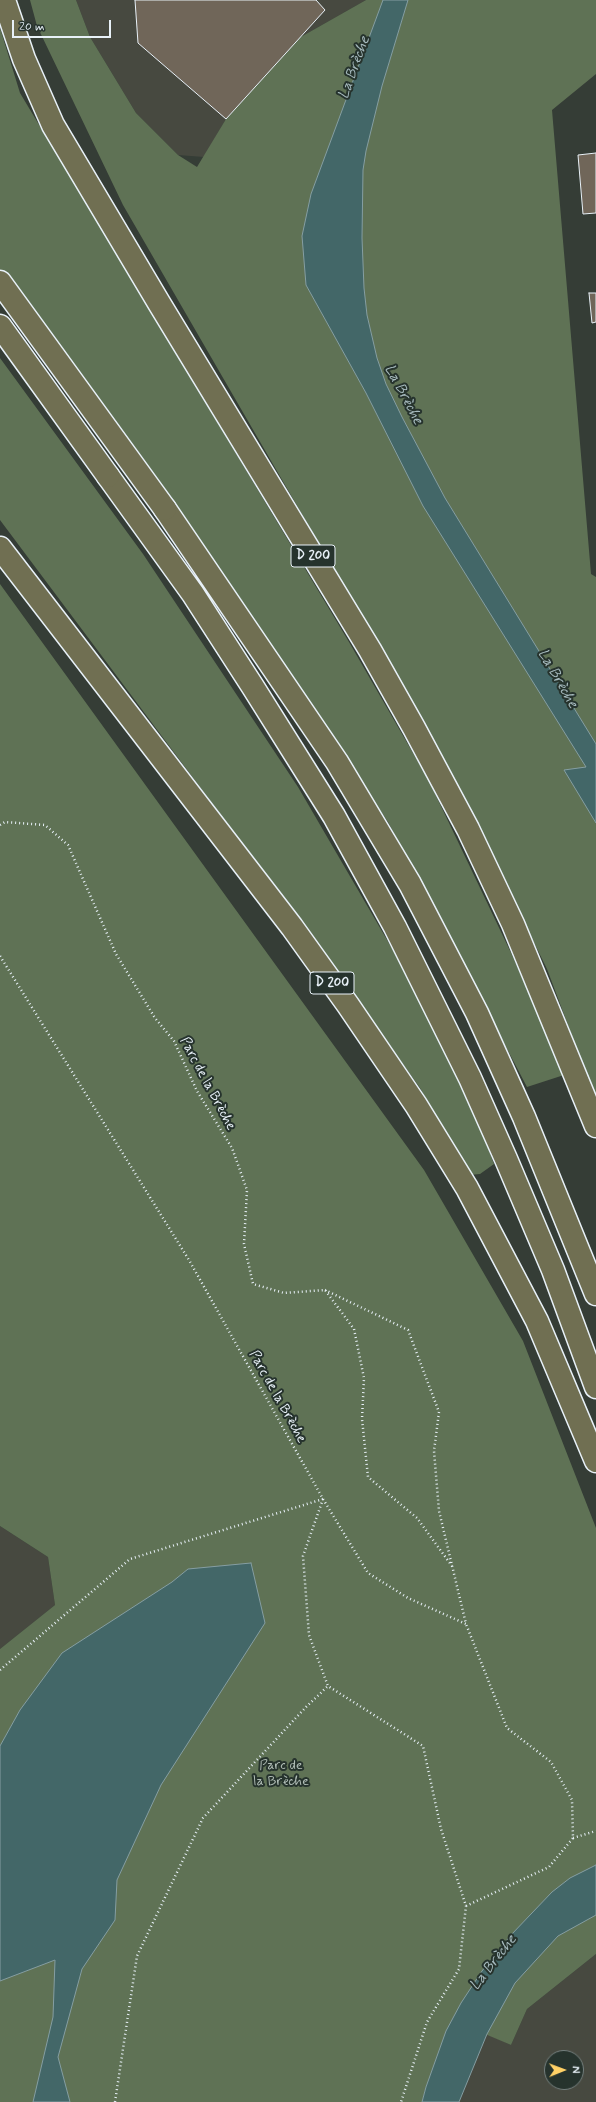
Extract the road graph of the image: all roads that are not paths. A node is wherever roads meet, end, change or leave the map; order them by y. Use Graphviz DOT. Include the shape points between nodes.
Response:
graph roads {
  1 [pos="4,0"];
  2 [pos="0,282"];
  3 [pos="0,326"];
  4 [pos="0,548"];
  5 [pos="596,1126"];
  6 [pos="596,1294"];
  7 [pos="596,1387"];
  8 [pos="596,1461"];
  1 -- 5 [label="main road, D 200" via="24,59 54,125 370,650 461,817 513,924"];
  2 -- 6 [label="main road" via="165,509 337,762 410,884 477,1013 521,1110"];
  3 -- 7 [label="main road" via="193,594 334,816 395,927 470,1078 553,1270"];
  4 -- 8 [label="main road, D 200" via="292,927 416,1105 467,1188 537,1321"];
}
